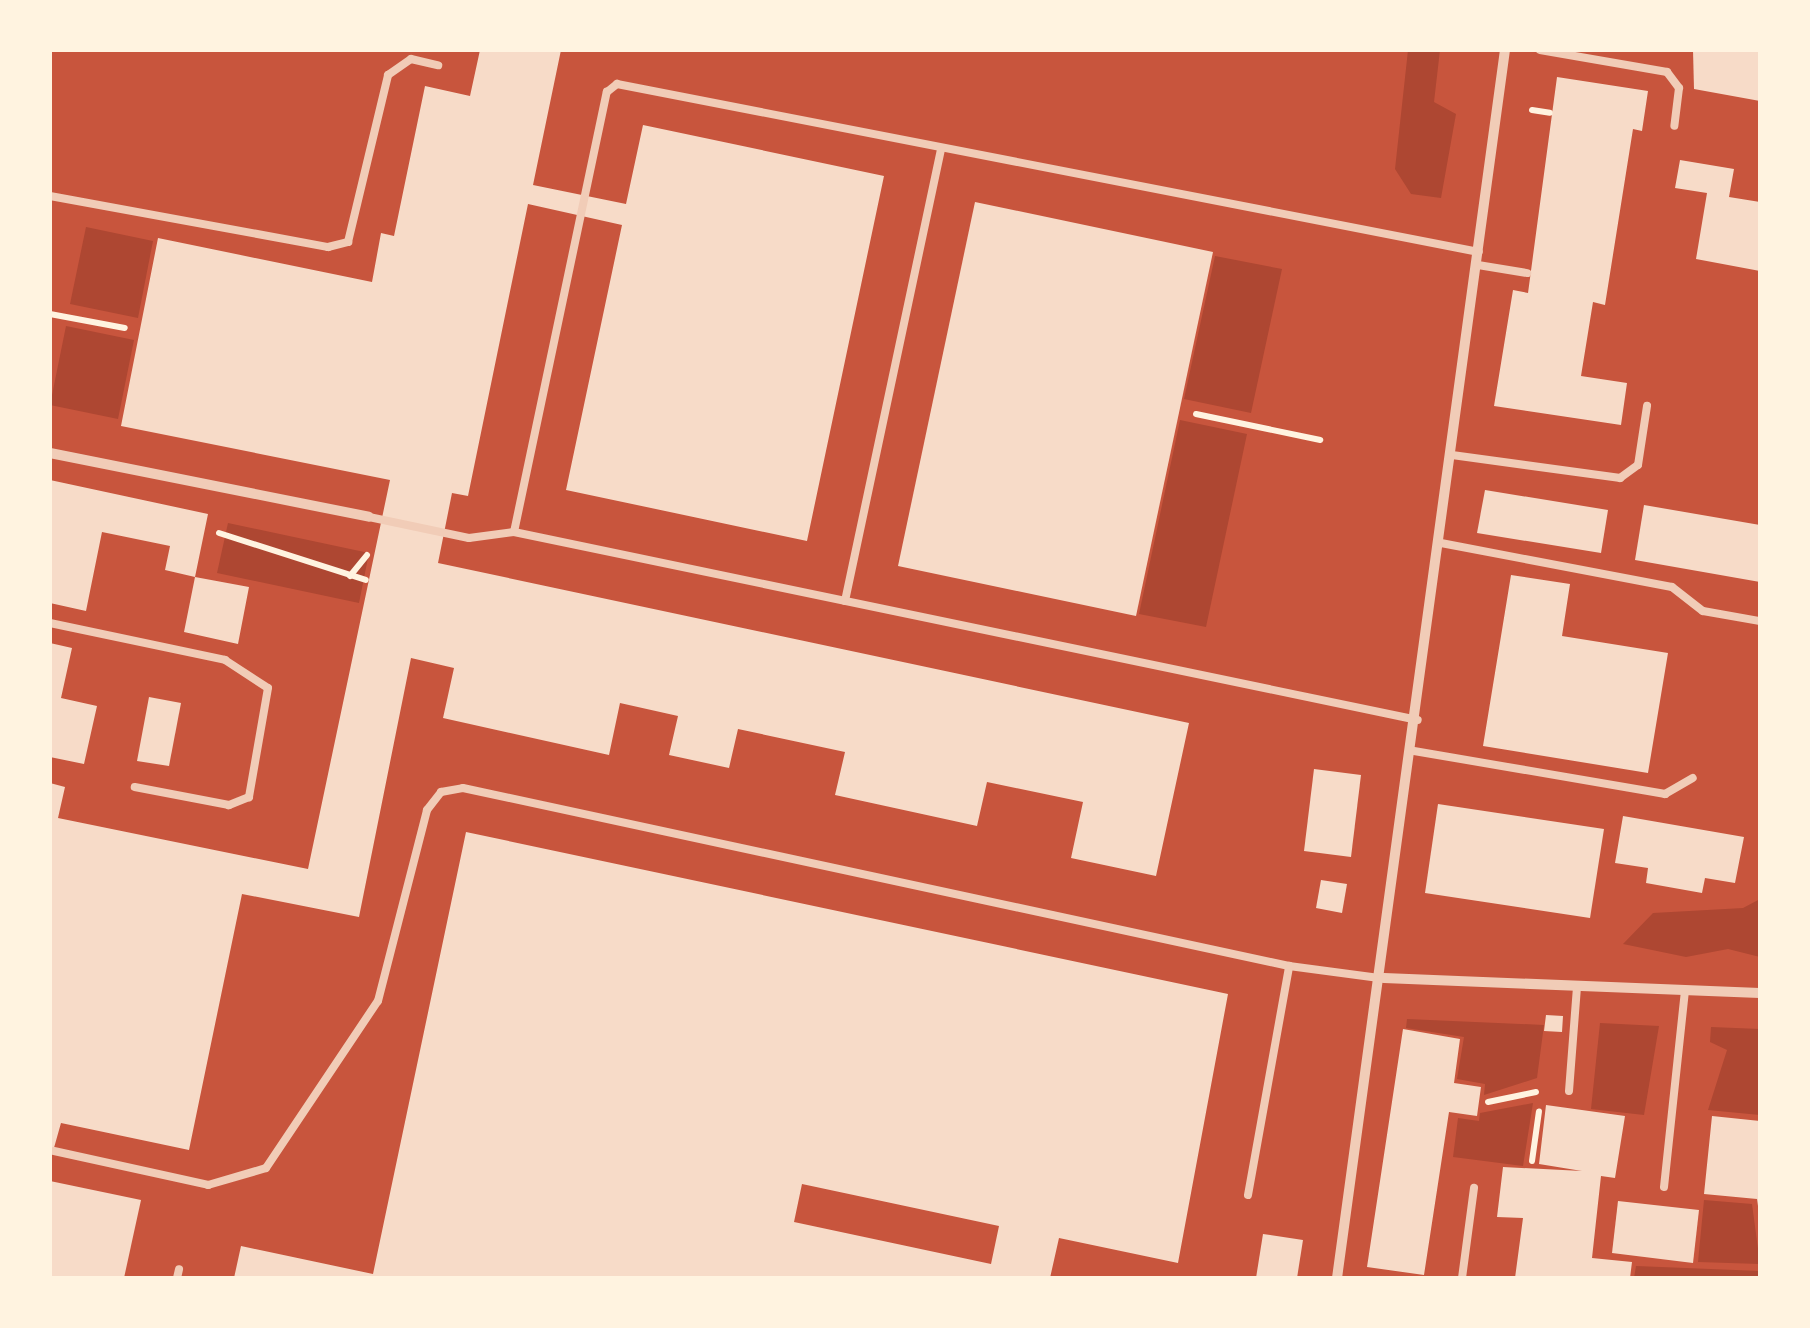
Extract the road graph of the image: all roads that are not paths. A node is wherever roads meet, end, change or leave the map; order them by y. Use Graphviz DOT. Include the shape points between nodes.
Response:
graph roads {
  1 [pos="1505,50"];
  2 [pos="1540,50"];
  3 [pos="438,64"];
  4 [pos="1674,126"];
  5 [pos="941,148"];
  6 [pos="50,196"];
  7 [pos="1479,252"];
  8 [pos="1478,265"];
  9 [pos="1526,273"];
  10 [pos="1646,406"];
  11 [pos="50,453"];
  12 [pos="1452,455"];
  13 [pos="369,517"];
  14 [pos="514,532"];
  15 [pos="1440,542"];
  16 [pos="846,602"];
  17 [pos="1760,621"];
  18 [pos="50,623"];
  19 [pos="1418,720"];
  20 [pos="1414,751"];
  21 [pos="1693,778"];
  22 [pos="135,787"];
  23 [pos="1288,966"];
  24 [pos="1384,978"];
  25 [pos="1577,986"];
  26 [pos="1685,990"];
  27 [pos="1760,993"];
  28 [pos="1568,1091"];
  29 [pos="54,1151"];
  30 [pos="1664,1187"];
  31 [pos="1474,1188"];
  32 [pos="1248,1195"];
  33 [pos="1337,1278"];
  34 [pos="1462,1278"];
  1 -- 7 [label="street"];
  2 -- 4 [label="lane" via="1667,72 1679,88"];
  3 -- 6 [label="lane" via="411,59 388,75 348,242 328,247"];
  5 -- 7 [label="lane"];
  5 -- 14 [label="lane" via="617,84 606,92"];
  5 -- 16 [label="lane"];
  7 -- 8 [label="street"];
  8 -- 9 [label="lane"];
  8 -- 12 [label="street"];
  10 -- 12 [label="lane" via="1638,465 1620,478"];
  11 -- 13 [label="street"];
  12 -- 15 [label="street"];
  13 -- 14 [label="lane" via="469,538"];
  14 -- 16 [label="lane"];
  15 -- 17 [label="lane" via="1672,588 1702,610"];
  15 -- 19 [label="street"];
  16 -- 19 [label="lane"];
  18 -- 22 [label="lane" via="225,660 268,688 249,797 229,805"];
  19 -- 20 [label="street"];
  20 -- 21 [label="lane" via="1666,794"];
  20 -- 24 [label="street"];
  23 -- 24 [label="lane"];
  23 -- 29 [label="lane" via="464,788 442,792 427,810 378,1001 266,1168 208,1185"];
  23 -- 32 [label="lane"];
  24 -- 25 [label="street"];
  24 -- 33 [label="street"];
  25 -- 26 [label="street"];
  25 -- 28 [label="lane"];
  26 -- 27 [label="street"];
  26 -- 30 [label="lane"];
  31 -- 34 [label="lane"];
}
